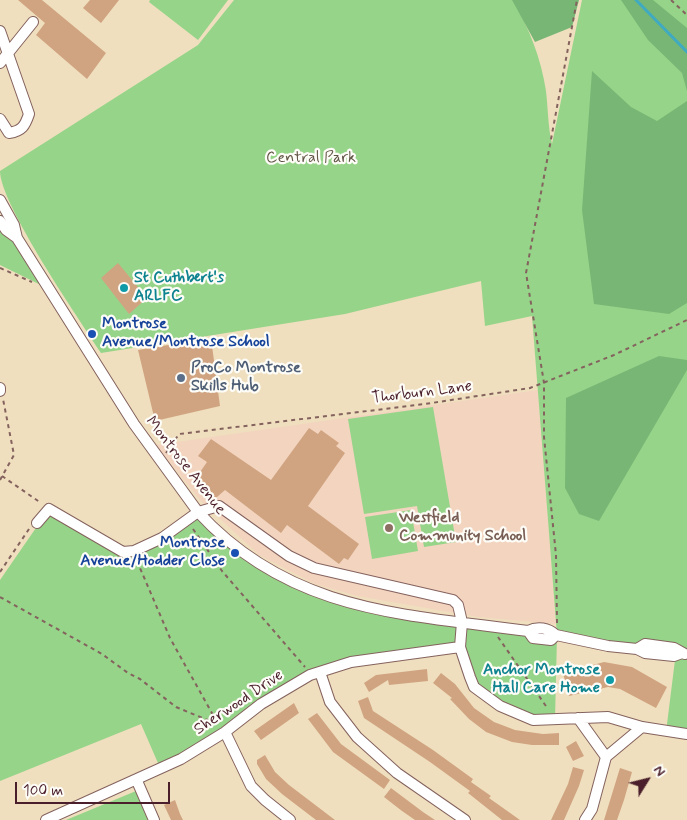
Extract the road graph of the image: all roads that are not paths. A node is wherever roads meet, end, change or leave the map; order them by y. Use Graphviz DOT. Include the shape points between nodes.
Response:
graph roads {
  1 [pos="32,22"];
  2 [pos="0,31"];
  3 [pos="8,54"];
  4 [pos="0,63"];
  5 [pos="0,119"];
  6 [pos="0,200"];
  7 [pos="0,221"];
  8 [pos="16,238"];
  9 [pos="198,512"];
  10 [pos="37,523"];
  11 [pos="462,622"];
  12 [pos="460,646"];
  13 [pos="684,654"];
  14 [pos="315,674"];
  15 [pos="578,718"];
  16 [pos="642,727"];
  17 [pos="225,732"];
  18 [pos="687,734"];
  19 [pos="606,757"];
  20 [pos="137,781"];
  21 [pos="48,820"];
  22 [pos="154,820"];
  23 [pos="290,820"];
  24 [pos="465,820"];
  25 [pos="585,820"];
  1 -- 3 [label="street"];
  2 -- 3 [label="street"];
  3 -- 4 [label="street"];
  3 -- 5 [label="street" via="29,114 25,126 9,133"];
  6 -- 8 [label="street, Montrose Avenue" via="14,225"];
  7 -- 8 [label="street, Montrose Avenue"];
  8 -- 9 [label="street, Montrose Avenue" via="134,424"];
  9 -- 10 [label="street" via="162,538 134,551 123,552 49,509"];
  9 -- 11 [label="street, Montrose Avenue" via="259,564 317,593 386,612"];
  9 -- 11 [label="street" via="219,506 289,556 314,568 453,600 458,605"];
  11 -- 12 [label="street"];
  11 -- 13 [label="street, Montrose Avenue" via="528,631 533,638 551,640 557,636 637,648 646,644 674,648"];
  12 -- 14 [label="street, Sherwood Drive" via="351,662"];
  12 -- 15 [label="street" via="474,687 500,706 533,720"];
  14 -- 17 [label="street, Sherwood Drive" via="261,704"];
  14 -- 24 [label="street" via="330,702 357,737 397,773"];
  15 -- 16 [label="street" via="608,717"];
  15 -- 19 [label="street"];
  16 -- 18 [label="street"];
  16 -- 19 [label="street"];
  17 -- 20 [label="street, Sherwood Drive"];
  17 -- 23 [label="street" via="252,786"];
  19 -- 25 [label="street" via="592,809"];
  20 -- 21 [label="street, Sherwood Drive"];
  20 -- 22 [label="street"];
}
